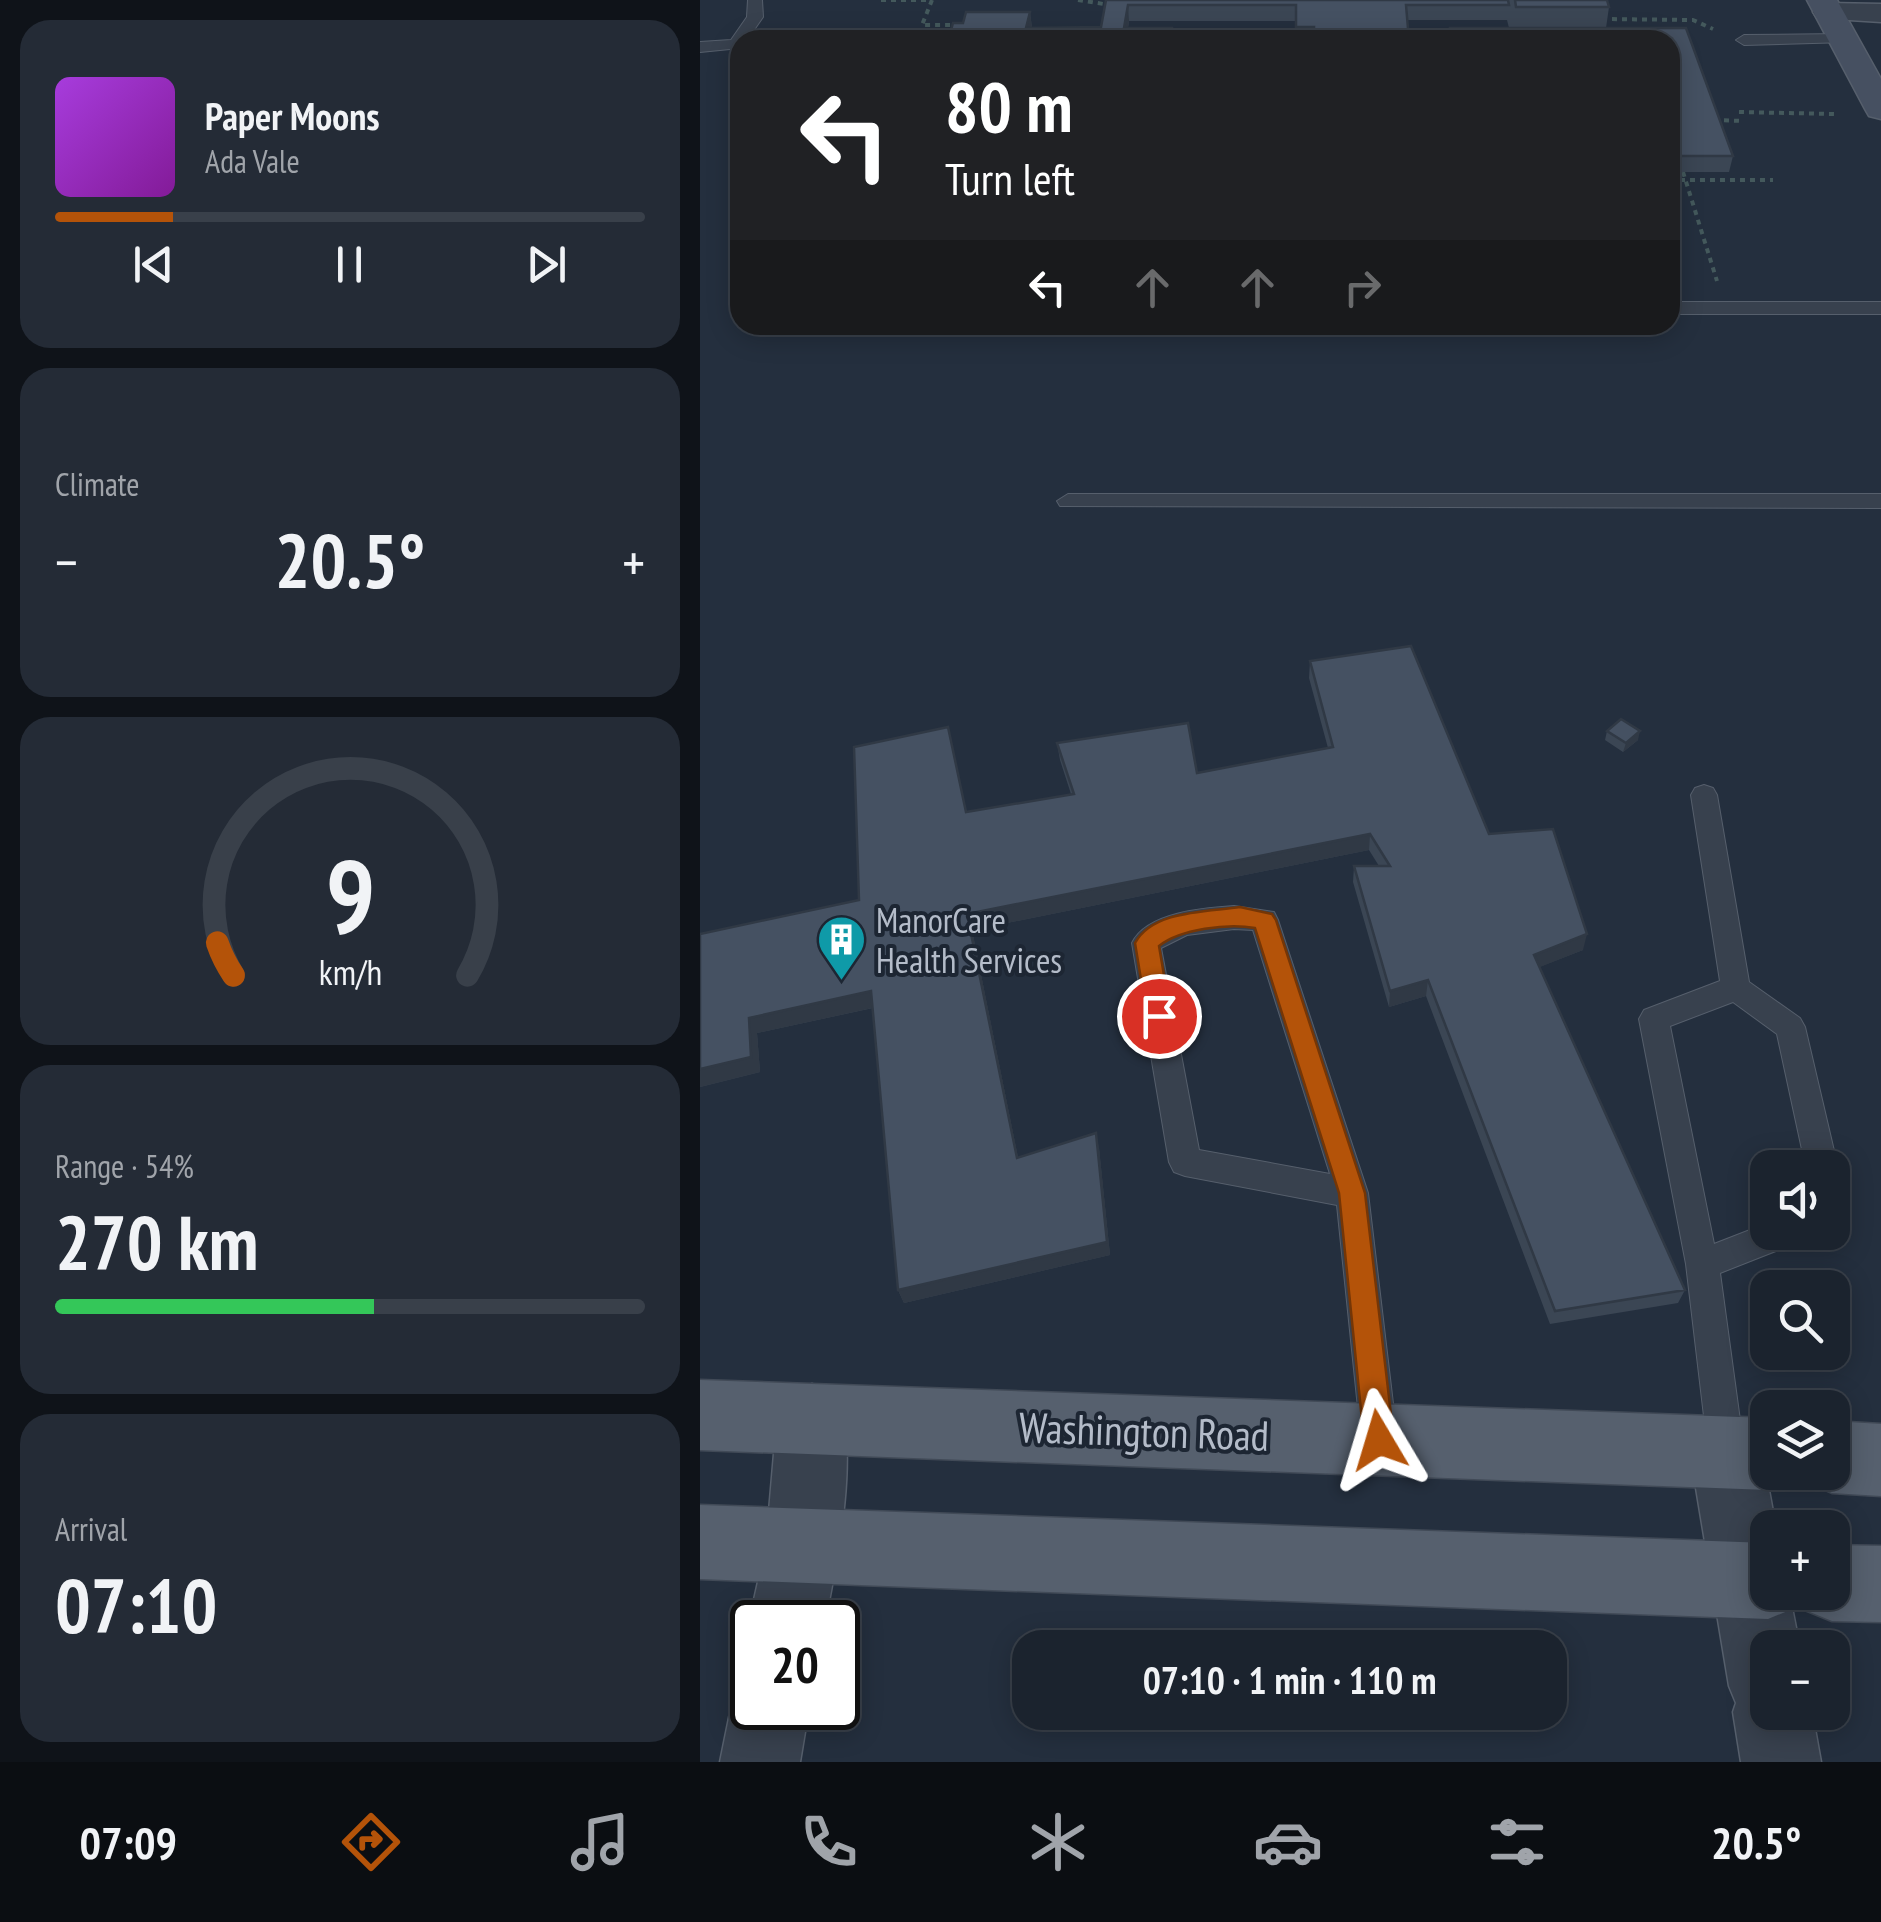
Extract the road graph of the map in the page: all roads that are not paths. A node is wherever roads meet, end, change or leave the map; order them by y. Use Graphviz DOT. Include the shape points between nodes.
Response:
graph roads {
  1 [pos="755,0"];
  2 [pos="1881,13"];
  3 [pos="1831,17"];
  4 [pos="746,30"];
  5 [pos="1744,40"];
  6 [pos="730,44"];
  7 [pos="700,47"];
  8 [pos="1881,109"];
  9 [pos="1680,308"];
  10 [pos="1881,308"];
  11 [pos="1068,501"];
  12 [pos="1881,501"];
  13 [pos="1704,794"];
  14 [pos="1736,988"];
  15 [pos="1818,1150"];
  16 [pos="1352,1193"];
  17 [pos="1750,1245"];
  18 [pos="1702,1264"];
  19 [pos="700,1415"];
  20 [pos="812,1418"];
  21 [pos="1379,1440"];
  22 [pos="1747,1453"];
  23 [pos="1850,1458"];
  24 [pos="1881,1460"];
  25 [pos="1752,1510"];
  26 [pos="700,1542"];
  27 [pos="802,1546"];
  28 [pos="1750,1580"];
  29 [pos="1850,1583"];
  30 [pos="1881,1584"];
  31 [pos="791,1600"];
  32 [pos="766,1730"];
  33 [pos="1775,1730"];
  34 [pos="760,1762"];
  35 [pos="1781,1762"];
  1 -- 4 [label="lane" via="756,17"];
  2 -- 3 [label="street"];
  3 -- 5 [label="lane"];
  3 -- 8 [label="street"];
  6 -- 7 [label="lane"];
  9 -- 10 [label="lane"];
  11 -- 12 [label="lane"];
  13 -- 14 [label="lane"];
  14 -- 15 [label="lane" via="1790,1027"];
  14 -- 18 [label="lane" via="1654,1019"];
  16 -- 16 [label="lane" via="1264,920 1240,916 1163,929 1146,943 1186,1162"];
  16 -- 21 [label="lane"];
  17 -- 18 [label="lane"];
  18 -- 22 [label="lane"];
  19 -- 20 [label="main road, Washington Road"];
  20 -- 21 [label="main road, Washington Road"];
  20 -- 27 [label="street"];
  21 -- 22 [label="main road, Washington Road"];
  22 -- 25 [label="street"];
  23 -- 24 [label="main road"];
  26 -- 27 [label="main road"];
  27 -- 28 [label="main road"];
  27 -- 31 [label="street"];
  29 -- 30 [label="main road"];
  32 -- 34 [label="street"];
  33 -- 35 [label="street"];
}
